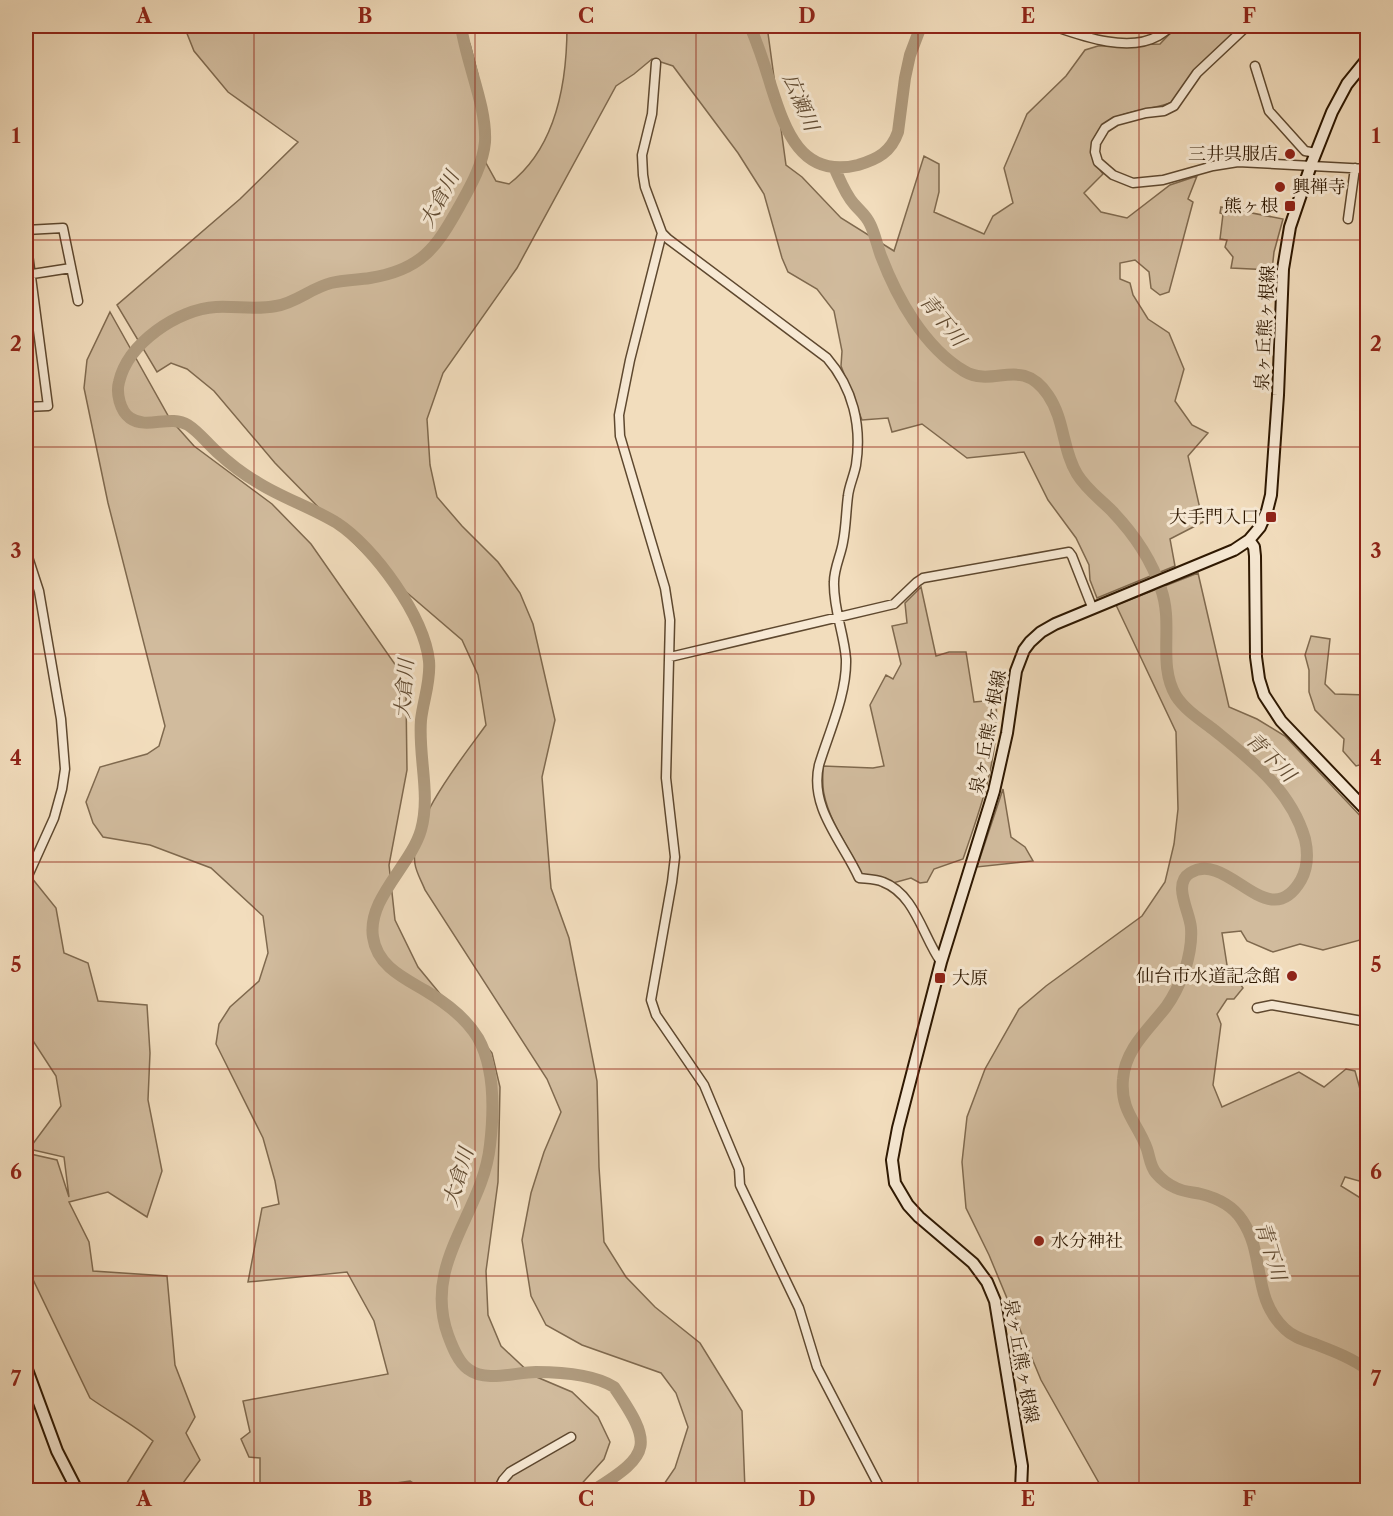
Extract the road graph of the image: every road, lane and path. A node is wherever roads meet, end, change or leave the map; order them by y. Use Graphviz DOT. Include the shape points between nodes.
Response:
graph roads {
  1 [pos="1053,26"];
  2 [pos="1173,26"];
  3 [pos="1247,26"];
  4 [pos="1368,58"];
  5 [pos="656,63"];
  6 [pos="1255,66"];
  7 [pos="1316,153"];
  8 [pos="1311,165"];
  9 [pos="1355,168"];
  10 [pos="1368,169"];
  11 [pos="1348,219"];
  12 [pos="26,230"];
  13 [pos="662,233"];
  14 [pos="26,239"];
  15 [pos="71,268"];
  16 [pos="28,274"];
  17 [pos="78,301"];
  18 [pos="26,407"];
  19 [pos="1249,540"];
  20 [pos="26,551"];
  21 [pos="1092,608"];
  22 [pos="838,616"];
  23 [pos="670,657"];
  24 [pos="1368,812"];
  25 [pos="26,880"];
  26 [pos="941,962"];
  27 [pos="1257,1008"];
  28 [pos="1368,1022"];
  29 [pos="27,1087"];
  30 [pos="27,1099"];
  31 [pos="26,1367"];
  32 [pos="571,1437"];
  33 [pos="77,1491"];
  34 [pos="498,1491"];
  35 [pos="881,1491"];
  36 [pos="1021,1491"];
  1 -- 2 [label="street" via="1099,41 1126,42 1156,38"];
  3 -- 8 [label="street" via="1197,74 1174,106 1116,121 1106,128 1096,143 1098,162 1113,175 1133,183 1238,162"];
  4 -- 7 [label="main road, 泉ヶ丘熊ヶ根線" via="1347,84"];
  5 -- 13 [label="street" via="652,114 642,155 645,187"];
  6 -- 7 [label="street" via="1269,111 1305,152"];
  7 -- 8 [label="main road, 泉ヶ丘熊ヶ根線"];
  8 -- 9 [label="street"];
  8 -- 19 [label="main road, 泉ヶ丘熊ヶ根線" via="1285,249 1271,495 1260,527"];
  9 -- 10 [label="street"];
  9 -- 11 [label="street"];
  12 -- 15 [label="street" via="63,228"];
  13 -- 22 [label="street" via="815,347 838,371 849,390 855,409 858,450 835,571"];
  13 -- 23 [label="street" via="630,360 619,427 665,588"];
  14 -- 16 [label="street"];
  15 -- 16 [label="street"];
  15 -- 17 [label="street"];
  16 -- 18 [label="street" via="48,406"];
  19 -- 21 [label="main road, 泉ヶ丘熊ヶ根線" via="1197,567"];
  19 -- 24 [label="main road" via="1255,556 1256,657 1264,695 1281,721"];
  20 -- 25 [label="street" via="39,591 61,719 65,769 54,818"];
  21 -- 22 [label="street" via="1069,552 923,579 894,604"];
  21 -- 26 [label="main road, 泉ヶ丘熊ヶ根線" via="1041,632 1029,642 1020,658 994,790"];
  22 -- 23 [label="street"];
  22 -- 26 [label="street" via="846,660 845,680 816,779 819,799 859,878 895,888"];
  23 -- 35 [label="street" via="666,778 675,856 652,992 653,1009 704,1085 739,1169 740,1185 799,1308 817,1367"];
  26 -- 36 [label="main road, 泉ヶ丘熊ヶ根線" via="898,1128 893,1172 908,1205 968,1258 992,1292 1022,1466"];
  27 -- 28 [label="street" via="1272,1005"];
  29 -- 30 [label="street"];
  31 -- 33 [label="main road" via="57,1451"];
  32 -- 34 [label="street" via="510,1472"];
}
